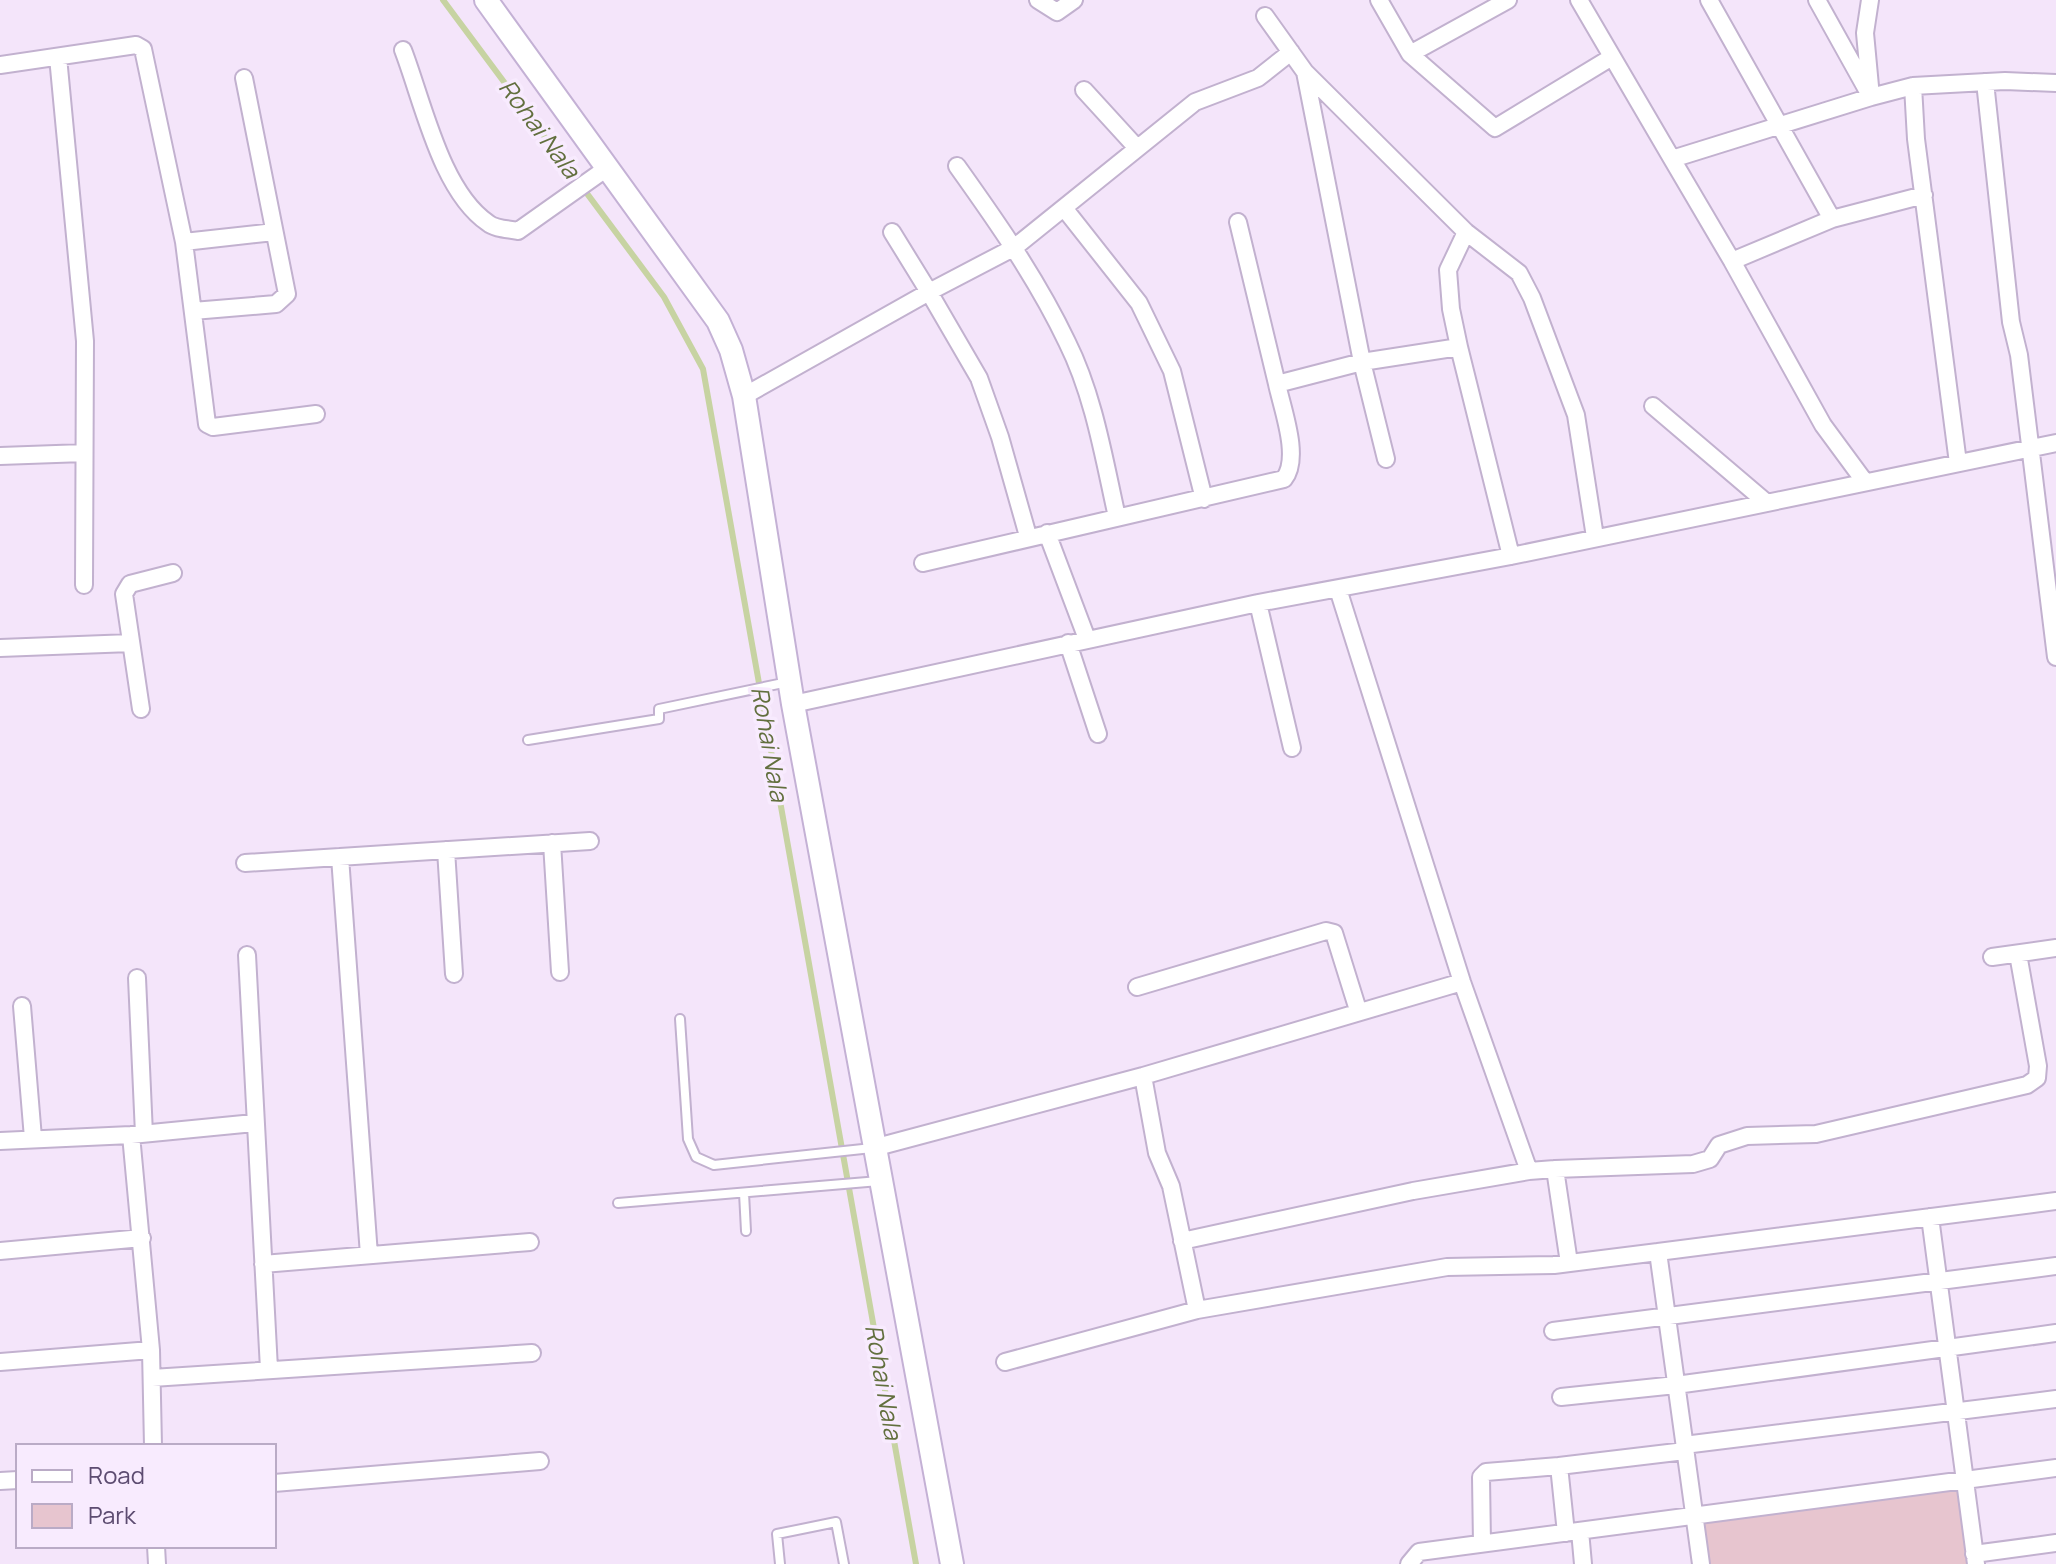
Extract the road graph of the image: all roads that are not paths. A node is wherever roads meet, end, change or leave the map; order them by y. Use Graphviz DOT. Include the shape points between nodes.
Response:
graph roads {
  1 [pos="1038,0"];
  2 [pos="1074,0"];
  3 [pos="1379,0"];
  4 [pos="1508,0"];
  5 [pos="1579,0"];
  6 [pos="1709,0"];
  7 [pos="1817,0"];
  8 [pos="1870,0"];
  9 [pos="488,1"];
  10 [pos="1265,16"];
  11 [pos="403,50"];
  12 [pos="1291,52"];
  13 [pos="1410,54"];
  14 [pos="58,57"];
  15 [pos="1612,57"];
  16 [pos="0,65"];
  17 [pos="1305,72"];
  18 [pos="244,78"];
  19 [pos="1985,82"];
  20 [pos="2056,83"];
  21 [pos="1913,86"];
  22 [pos="1084,90"];
  23 [pos="1871,97"];
  24 [pos="1778,124"];
  25 [pos="1137,148"];
  26 [pos="1672,159"];
  27 [pos="957,166"];
  28 [pos="602,171"];
  29 [pos="1924,195"];
  30 [pos="1064,208"];
  31 [pos="1832,219"];
  32 [pos="1238,222"];
  33 [pos="274,232"];
  34 [pos="892,232"];
  35 [pos="1466,232"];
  36 [pos="184,242"];
  37 [pos="1015,247"];
  38 [pos="1732,261"];
  39 [pos="929,292"];
  40 [pos="193,311"];
  41 [pos="1459,347"];
  42 [pos="1362,362"];
  43 [pos="1277,384"];
  44 [pos="744,396"];
  45 [pos="1653,406"];
  46 [pos="316,414"];
  47 [pos="2056,443"];
  48 [pos="2028,448"];
  49 [pos="84,453"];
  50 [pos="0,456"];
  51 [pos="1386,459"];
  52 [pos="1958,463"];
  53 [pos="1865,482"];
  54 [pos="1204,499"];
  55 [pos="1767,503"];
  56 [pos="1117,517"];
  57 [pos="1047,533"];
  58 [pos="1028,536"];
  59 [pos="1595,537"];
  60 [pos="1511,556"];
  61 [pos="923,563"];
  62 [pos="173,573"];
  63 [pos="84,585"];
  64 [pos="1338,589"];
  65 [pos="1258,603"];
  66 [pos="1087,639"];
  67 [pos="131,643"];
  68 [pos="1068,643"];
  69 [pos="0,648"];
  70 [pos="2056,657"];
  71 [pos="786,690"];
  72 [pos="141,709"];
  73 [pos="1098,734"];
  74 [pos="528,740"];
  75 [pos="1292,748"];
  76 [pos="590,841"];
  77 [pos="552,843"];
  78 [pos="446,850"];
  79 [pos="340,857"];
  80 [pos="245,863"];
  81 [pos="2056,948"];
  82 [pos="2018,954"];
  83 [pos="247,955"];
  84 [pos="1992,957"];
  85 [pos="560,972"];
  86 [pos="454,974"];
  87 [pos="137,978"];
  88 [pos="1462,982"];
  89 [pos="1137,987"];
  90 [pos="22,1006"];
  91 [pos="1358,1010"];
  92 [pos="680,1019"];
  93 [pos="1143,1076"];
  94 [pos="254,1123"];
  95 [pos="138,1135"];
  96 [pos="33,1138"];
  97 [pos="0,1141"];
  98 [pos="877,1147"];
  99 [pos="1555,1169"];
  100 [pos="1529,1171"];
  101 [pos="875,1182"];
  102 [pos="744,1193"];
  103 [pos="2056,1201"];
  104 [pos="618,1203"];
  105 [pos="1930,1217"];
  106 [pos="746,1231"];
  107 [pos="142,1238"];
  108 [pos="1182,1241"];
  109 [pos="530,1242"];
  110 [pos="0,1251"];
  111 [pos="1658,1252"];
  112 [pos="369,1255"];
  113 [pos="1569,1263"];
  114 [pos="263,1264"];
  115 [pos="2056,1266"];
  116 [pos="1939,1281"];
  117 [pos="1197,1310"];
  118 [pos="1667,1318"];
  119 [pos="1553,1331"];
  120 [pos="2056,1333"];
  121 [pos="1947,1348"];
  122 [pos="151,1350"];
  123 [pos="532,1353"];
  124 [pos="0,1362"];
  125 [pos="1005,1362"];
  126 [pos="269,1369"];
  127 [pos="152,1378"];
  128 [pos="1676,1385"];
  129 [pos="1561,1397"];
  130 [pos="2056,1399"];
  131 [pos="1956,1411"];
  132 [pos="153,1444"];
  133 [pos="1684,1448"];
  134 [pos="540,1461"];
  135 [pos="1559,1466"];
  136 [pos="2056,1468"];
  137 [pos="1965,1480"];
  138 [pos="276,1483"];
  139 [pos="1693,1516"];
  140 [pos="1573,1532"];
  141 [pos="2056,1543"];
  142 [pos="1482,1544"];
  143 [pos="1975,1559"];
  144 [pos="780,1564"];
  145 [pos="844,1564"];
  146 [pos="952,1564"];
  147 [pos="1409,1564"];
  148 [pos="1583,1564"];
  149 [pos="1701,1564"];
  1 -- 2 [label="street" via="1057,12"];
  3 -- 13 [label="street"];
  4 -- 13 [label="street"];
  5 -- 15 [label="street"];
  6 -- 24 [label="street"];
  7 -- 23 [label="street"];
  8 -- 23 [label="street" via="1865,33"];
  9 -- 28 [label="street"];
  10 -- 12 [label="street"];
  11 -- 28 [label="street" via="445,168 489,225 518,231"];
  12 -- 17 [label="street"];
  12 -- 25 [label="street" via="1258,78 1195,102"];
  13 -- 15 [label="street" via="1495,128"];
  14 -- 16 [label="street"];
  14 -- 36 [label="street" via="136,45 143,49"];
  14 -- 49 [label="street" via="85,341"];
  15 -- 26 [label="street"];
  17 -- 35 [label="street"];
  17 -- 42 [label="street"];
  18 -- 33 [label="street"];
  19 -- 20 [label="street"];
  19 -- 21 [label="street"];
  19 -- 48 [label="street"];
  21 -- 23 [label="street"];
  21 -- 29 [label="street"];
  22 -- 25 [label="street"];
  23 -- 24 [label="street"];
  24 -- 26 [label="street"];
  24 -- 31 [label="street"];
  25 -- 30 [label="street"];
  26 -- 38 [label="street"];
  27 -- 37 [label="street"];
  28 -- 44 [label="street" via="718,321"];
  29 -- 31 [label="street"];
  29 -- 52 [label="street"];
  30 -- 37 [label="street"];
  30 -- 54 [label="street" via="1139,303 1172,371"];
  31 -- 38 [label="street"];
  32 -- 43 [label="street"];
  33 -- 36 [label="street"];
  33 -- 40 [label="street" via="287,294 283,301"];
  34 -- 39 [label="street"];
  35 -- 41 [label="street" via="1448,270"];
  35 -- 59 [label="street" via="1519,273 1532,298 1576,415"];
  36 -- 40 [label="street"];
  37 -- 39 [label="street"];
  37 -- 56 [label="street" via="1068,344 1095,420"];
  38 -- 53 [label="street" via="1823,425"];
  39 -- 44 [label="street"];
  39 -- 58 [label="street" via="979,378"];
  40 -- 46 [label="street" via="207,424"];
  41 -- 42 [label="street"];
  41 -- 60 [label="street"];
  42 -- 43 [label="street"];
  42 -- 51 [label="street"];
  43 -- 54 [label="street" via="1290,472 1284,479"];
  44 -- 71 [label="street"];
  45 -- 55 [label="street"];
  47 -- 48 [label="street"];
  48 -- 52 [label="street"];
  48 -- 70 [label="street"];
  49 -- 50 [label="street"];
  49 -- 63 [label="street"];
  52 -- 53 [label="street"];
  53 -- 55 [label="street"];
  54 -- 56 [label="street"];
  55 -- 59 [label="street"];
  56 -- 57 [label="street"];
  57 -- 58 [label="street"];
  57 -- 66 [label="street"];
  58 -- 61 [label="street"];
  59 -- 60 [label="street"];
  60 -- 64 [label="street"];
  62 -- 67 [label="street" via="125,588"];
  64 -- 65 [label="street"];
  64 -- 88 [label="street"];
  65 -- 66 [label="street"];
  65 -- 75 [label="street"];
  66 -- 68 [label="street"];
  67 -- 69 [label="street"];
  67 -- 72 [label="street"];
  68 -- 71 [label="street"];
  68 -- 73 [label="street"];
  71 -- 74 [label="lane" via="741,691 659,709 659,719"];
  71 -- 98 [label="street"];
  76 -- 77 [label="street"];
  77 -- 78 [label="street"];
  77 -- 85 [label="street"];
  78 -- 79 [label="street"];
  78 -- 86 [label="street"];
  79 -- 80 [label="street"];
  79 -- 112 [label="street"];
  81 -- 82 [label="street"];
  82 -- 84 [label="street"];
  82 -- 99 [label="street" via="2038,1066 2037,1078 2027,1085 1816,1134 1747,1136 1719,1145 1710,1159 1693,1164"];
  83 -- 94 [label="street"];
  87 -- 95 [label="street"];
  88 -- 91 [label="street"];
  88 -- 100 [label="street"];
  89 -- 91 [label="street" via="1326,931 1334,933"];
  90 -- 96 [label="street"];
  91 -- 93 [label="street"];
  92 -- 98 [label="lane" via="688,1139 696,1157 714,1165"];
  93 -- 98 [label="street"];
  93 -- 108 [label="street" via="1157,1153 1171,1186"];
  94 -- 95 [label="street"];
  94 -- 114 [label="street"];
  95 -- 96 [label="street"];
  95 -- 107 [label="street"];
  96 -- 97 [label="street"];
  98 -- 101 [label="street"];
  99 -- 100 [label="street"];
  99 -- 113 [label="street"];
  100 -- 108 [label="street"];
  101 -- 102 [label="lane"];
  101 -- 146 [label="street"];
  102 -- 104 [label="lane"];
  102 -- 106 [label="lane"];
  103 -- 105 [label="street"];
  105 -- 111 [label="street"];
  105 -- 116 [label="street"];
  107 -- 110 [label="street"];
  107 -- 122 [label="street"];
  108 -- 117 [label="street"];
  109 -- 112 [label="street"];
  111 -- 113 [label="street"];
  111 -- 118 [label="street"];
  112 -- 114 [label="street"];
  113 -- 117 [label="street" via="1447,1267"];
  114 -- 126 [label="street"];
  115 -- 116 [label="street"];
  116 -- 118 [label="street"];
  116 -- 121 [label="street"];
  117 -- 125 [label="street"];
  118 -- 119 [label="street"];
  118 -- 128 [label="street"];
  120 -- 121 [label="street"];
  121 -- 128 [label="street"];
  121 -- 131 [label="street"];
  122 -- 124 [label="street"];
  122 -- 127 [label="street"];
  123 -- 126 [label="street"];
  126 -- 127 [label="street"];
  127 -- 132 [label="street"];
  128 -- 129 [label="street"];
  128 -- 133 [label="street"];
  130 -- 131 [label="street"];
  131 -- 133 [label="street"];
  131 -- 137 [label="street"];
  133 -- 135 [label="street"];
  133 -- 139 [label="street"];
  134 -- 138 [label="street"];
  135 -- 140 [label="street"];
  135 -- 142 [label="street" via="1482,1474"];
  136 -- 137 [label="street"];
  137 -- 139 [label="street"];
  137 -- 143 [label="street"];
  139 -- 140 [label="street"];
  139 -- 149 [label="street"];
  140 -- 142 [label="street"];
  140 -- 148 [label="street"];
  141 -- 143 [label="street"];
  142 -- 147 [label="street" via="1419,1552"];
  144 -- 145 [label="lane" via="777,1534 836,1522"];
}
